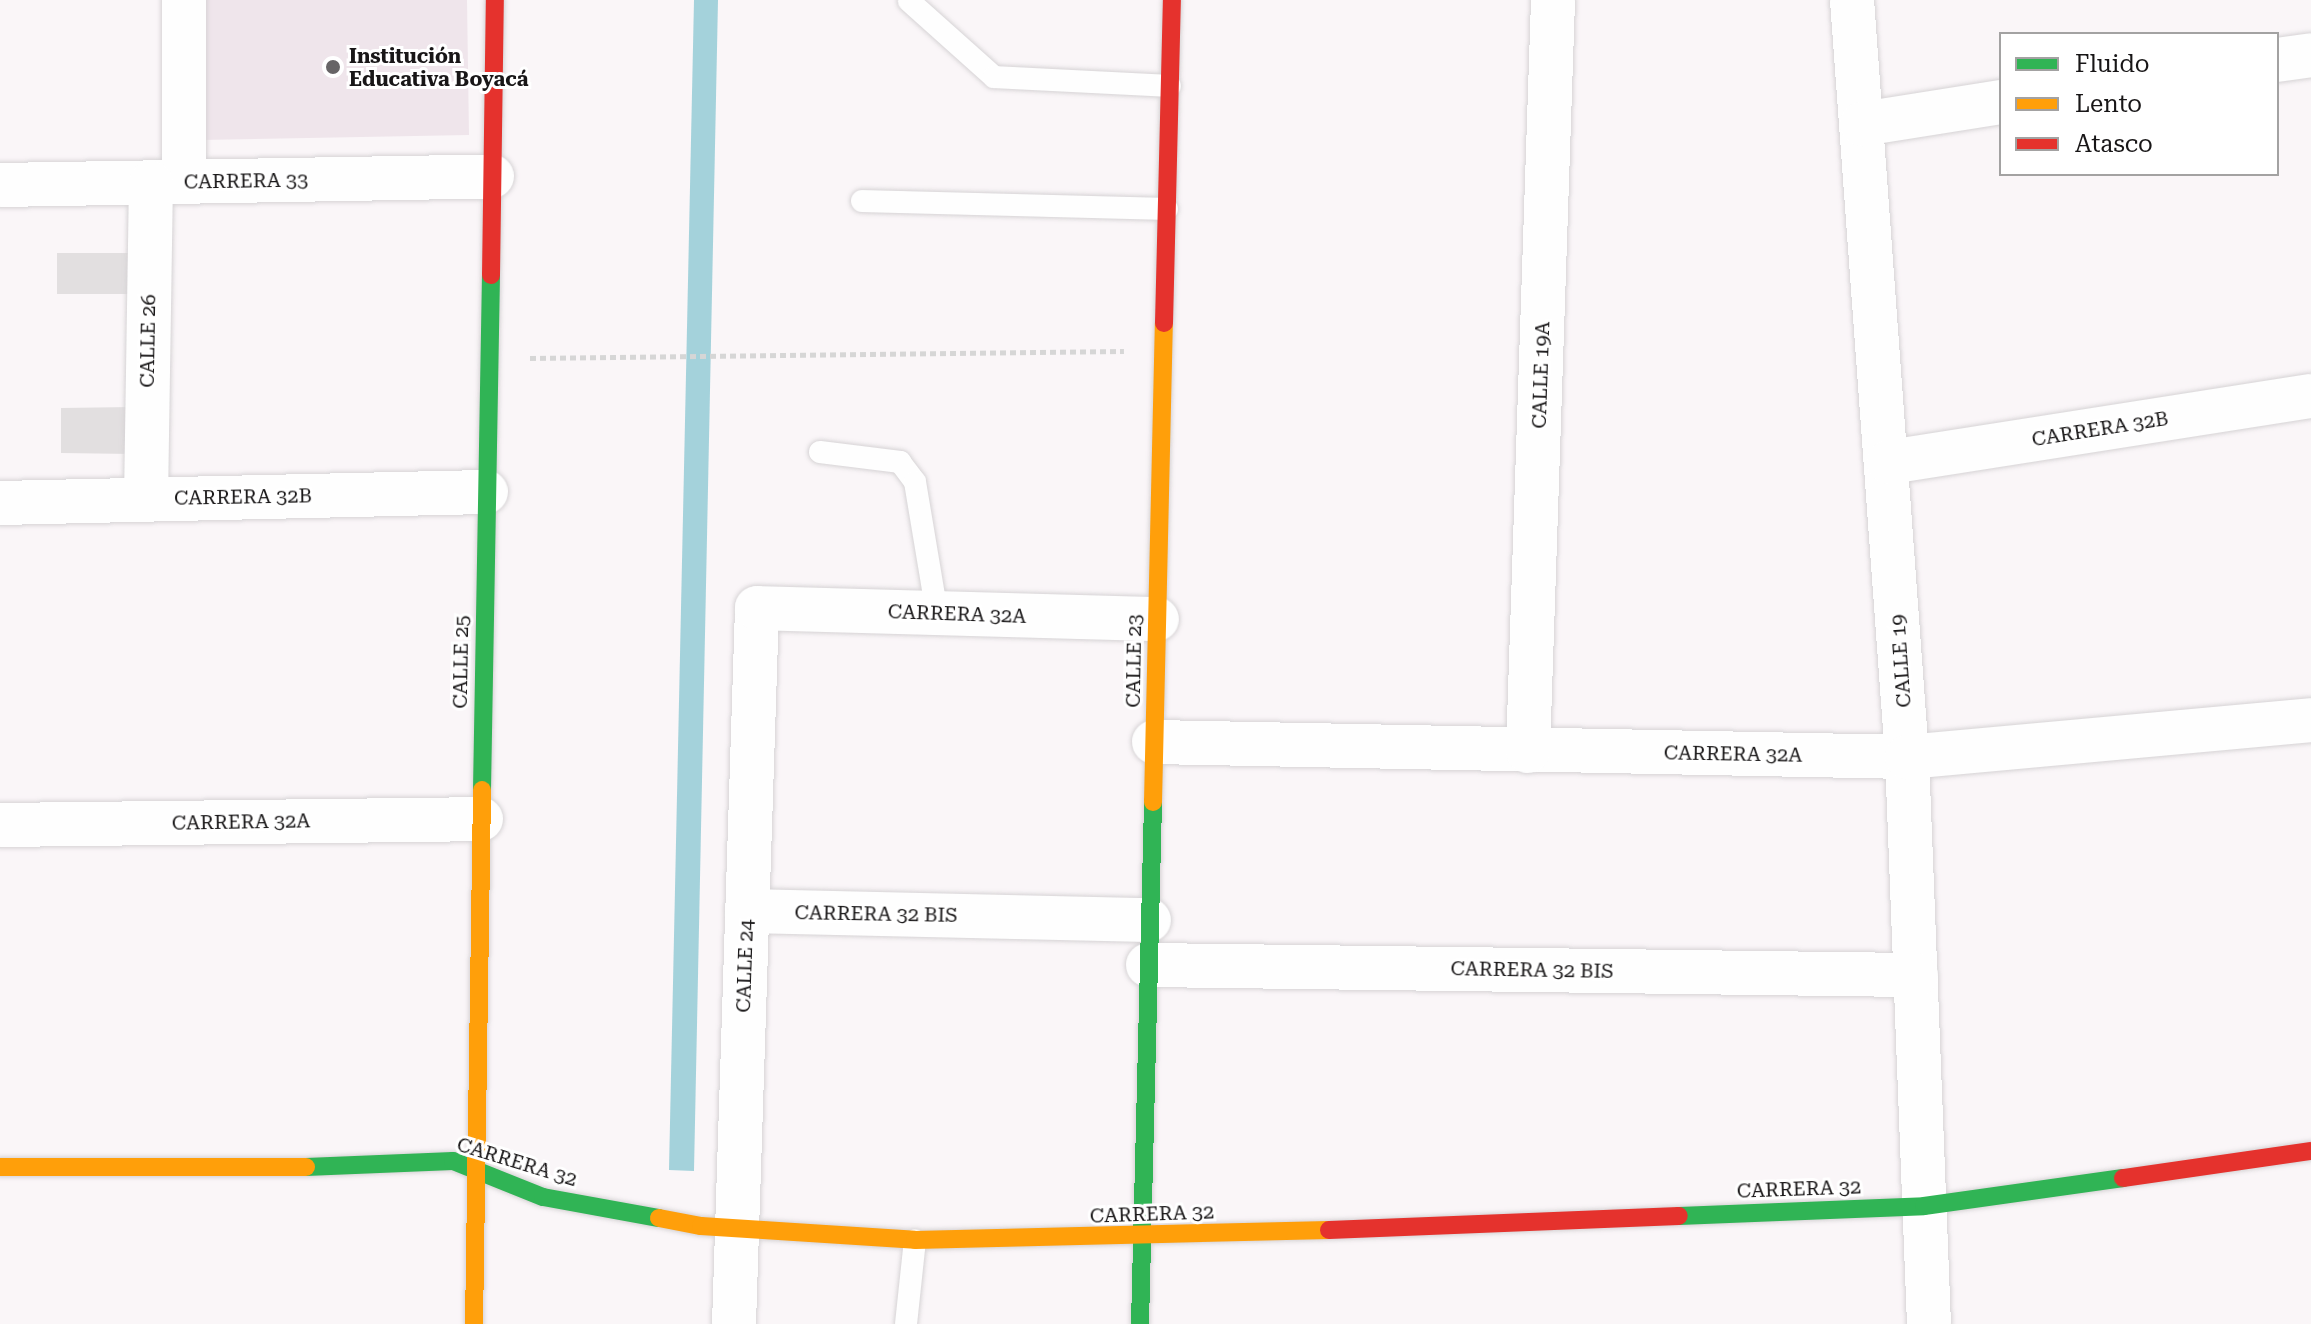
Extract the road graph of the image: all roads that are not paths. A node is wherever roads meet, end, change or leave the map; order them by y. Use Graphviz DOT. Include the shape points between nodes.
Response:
graph roads {
  1 [pos="184,0"];
  2 [pos="495,0"];
  3 [pos="1172,0"];
  4 [pos="1553,0"];
  5 [pos="1852,0"];
  6 [pos="909,1"];
  7 [pos="2311,55"];
  8 [pos="2279,60"];
  9 [pos="1170,86"];
  10 [pos="1999,102"];
  11 [pos="1862,124"];
  12 [pos="492,176"];
  13 [pos="167,182"];
  14 [pos="0,185"];
  15 [pos="862,201"];
  16 [pos="1167,209"];
  17 [pos="2311,396"];
  18 [pos="820,452"];
  19 [pos="1889,462"];
  20 [pos="486,492"];
  21 [pos="146,499"];
  22 [pos="0,503"];
  23 [pos="757,608"];
  24 [pos="937,613"];
  25 [pos="1157,619"];
  26 [pos="2311,720"];
  27 [pos="1154,742"];
  28 [pos="1528,751"];
  29 [pos="1907,757"];
  30 [pos="481,819"];
  31 [pos="0,825"];
  32 [pos="747,911"];
  33 [pos="1149,920"];
  34 [pos="1148,965"];
  35 [pos="1916,975"];
  36 [pos="2311,1151"];
  37 [pos="0,1167"];
  38 [pos="478,1172"];
  39 [pos="1924,1206"];
  40 [pos="719,1227"];
  41 [pos="1142,1237"];
  42 [pos="915,1240"];
  43 [pos="474,1324"];
  44 [pos="734,1324"];
  45 [pos="906,1324"];
  46 [pos="1140,1324"];
  47 [pos="1929,1324"];
  1 -- 13 [label="street, CALLE 26"];
  2 -- 12 [label="main road, CALLE 25"];
  3 -- 9 [label="main road, CALLE 23"];
  4 -- 28 [label="street, CALLE 19A"];
  5 -- 11 [label="street, CALLE 19"];
  6 -- 9 [label="lane" via="994,77"];
  7 -- 8 [label="street"];
  9 -- 16 [label="main road, CALLE 23"];
  10 -- 11 [label="street"];
  11 -- 19 [label="street, CALLE 19"];
  12 -- 13 [label="street, CARRERA 33"];
  12 -- 20 [label="main road, CALLE 25"];
  13 -- 14 [label="street, CARRERA 33"];
  13 -- 21 [label="street, CALLE 26"];
  15 -- 16 [label="lane"];
  16 -- 25 [label="main road, CALLE 23"];
  17 -- 19 [label="street, CARRERA 32B"];
  18 -- 24 [label="lane" via="900,462 915,482"];
  19 -- 29 [label="street, CALLE 19"];
  20 -- 21 [label="street, CARRERA 32B"];
  20 -- 30 [label="main road, CALLE 25"];
  21 -- 22 [label="street, CARRERA 32B"];
  23 -- 24 [label="street, CARRERA 32A"];
  23 -- 32 [label="street, CALLE 24"];
  24 -- 25 [label="street, CARRERA 32A"];
  25 -- 27 [label="main road, CALLE 23"];
  26 -- 29 [label="street, CARRERA 32A"];
  27 -- 28 [label="street, CARRERA 32A"];
  27 -- 33 [label="main road, CALLE 23"];
  28 -- 29 [label="street, CARRERA 32A"];
  29 -- 35 [label="street, CALLE 19"];
  30 -- 31 [label="street, CARRERA 32A"];
  30 -- 38 [label="main road, CALLE 25"];
  32 -- 33 [label="street, CARRERA 32 BIS"];
  32 -- 40 [label="street, CALLE 24"];
  33 -- 34 [label="main road, CALLE 23"];
  34 -- 35 [label="street, CARRERA 32 BIS"];
  34 -- 41 [label="main road, CALLE 23"];
  35 -- 39 [label="street, CALLE 19"];
  36 -- 39 [label="main road, CARRERA 32"];
  37 -- 38 [label="main road, CARRERA 32" via="337,1167 453,1161"];
  38 -- 40 [label="main road, CARRERA 32" via="543,1197"];
  38 -- 43 [label="main road, CALLE 25"];
  39 -- 41 [label="main road, CARRERA 32"];
  39 -- 47 [label="street, CALLE 19"];
  40 -- 42 [label="main road, CARRERA 32"];
  40 -- 44 [label="street, CALLE 24"];
  41 -- 42 [label="main road, CARRERA 32"];
  41 -- 46 [label="main road, CALLE 23"];
  42 -- 45 [label="lane"];
}
